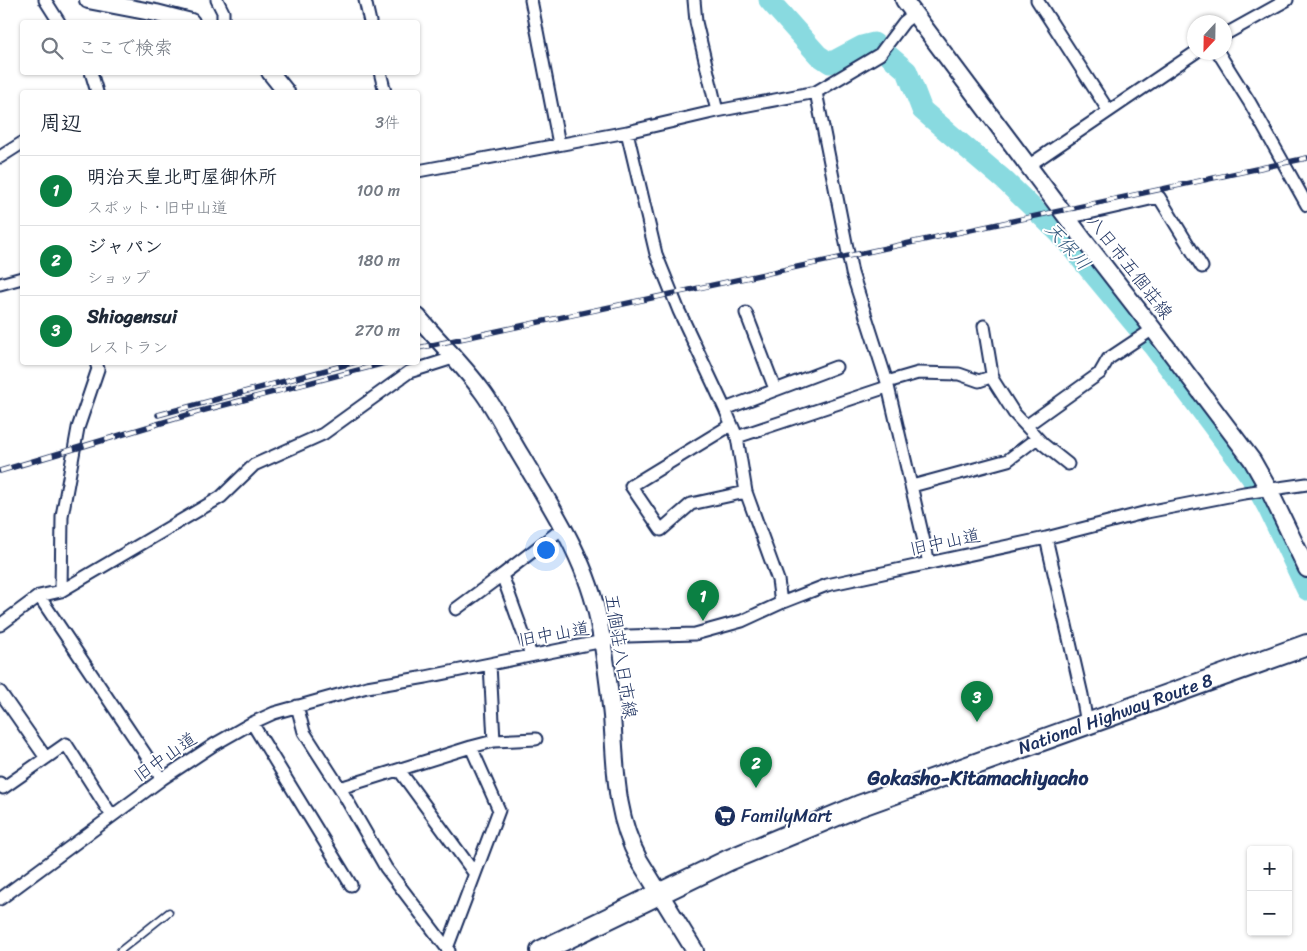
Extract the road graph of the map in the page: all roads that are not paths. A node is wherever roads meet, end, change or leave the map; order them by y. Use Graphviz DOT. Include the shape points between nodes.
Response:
graph roads {
  1 [pos="45,0"];
  2 [pos="88,0"];
  3 [pos="218,0"];
  4 [pos="365,0"];
  5 [pos="531,0"];
  6 [pos="694,0"];
  7 [pos="904,0"];
  8 [pos="1037,0"];
  9 [pos="1287,0"];
  10 [pos="914,14"];
  11 [pos="58,20"];
  12 [pos="183,20"];
  13 [pos="223,20"];
  14 [pos="370,20"];
  15 [pos="1232,31"];
  16 [pos="1187,58"];
  17 [pos="1223,60"];
  18 [pos="92,75"];
  19 [pos="272,75"];
  20 [pos="381,75"];
  21 [pos="96,90"];
  22 [pos="284,90"];
  23 [pos="384,90"];
  24 [pos="816,92"];
  25 [pos="1108,110"];
  26 [pos="717,111"];
  27 [pos="627,132"];
  28 [pos="20,144"];
  29 [pos="559,144"];
  30 [pos="0,158"];
  31 [pos="1028,166"];
  32 [pos="420,170"];
  33 [pos="1307,205"];
  34 [pos="1068,218"];
  35 [pos="1202,267"];
  36 [pos="20,279"];
  37 [pos="0,284"];
  38 [pos="746,313"];
  39 [pos="420,319"];
  40 [pos="984,326"];
  41 [pos="1153,329"];
  42 [pos="453,358"];
  43 [pos="97,365"];
  44 [pos="836,367"];
  45 [pos="993,376"];
  46 [pos="887,385"];
  47 [pos="775,389"];
  48 [pos="725,409"];
  49 [pos="731,425"];
  50 [pos="1026,426"];
  51 [pos="737,437"];
  52 [pos="1037,438"];
  53 [pos="1068,464"];
  54 [pos="1307,484"];
  55 [pos="912,486"];
  56 [pos="1269,490"];
  57 [pos="746,492"];
  58 [pos="563,528"];
  59 [pos="1046,538"];
  60 [pos="929,563"];
  61 [pos="1307,568"];
  62 [pos="502,575"];
  63 [pos="61,591"];
  64 [pos="39,596"];
  65 [pos="781,603"];
  66 [pos="456,609"];
  67 [pos="0,624"];
  68 [pos="602,642"];
  69 [pos="1307,645"];
  70 [pos="531,655"];
  71 [pos="490,664"];
  72 [pos="0,692"];
  73 [pos="297,706"];
  74 [pos="252,722"];
  75 [pos="1087,724"];
  76 [pos="536,740"];
  77 [pos="494,741"];
  78 [pos="471,747"];
  79 [pos="46,758"];
  80 [pos="399,770"];
  81 [pos="162,779"];
  82 [pos="0,784"];
  83 [pos="340,788"];
  84 [pos="112,816"];
  85 [pos="475,874"];
  86 [pos="351,885"];
  87 [pos="659,894"];
  88 [pos="0,900"];
  89 [pos="169,912"];
  90 [pos="448,949"];
  91 [pos="120,951"];
  92 [pos="541,951"];
  93 [pos="694,951"];
  1 -- 11 [label="street"];
  2 -- 12 [label="main road"];
  3 -- 13 [label="street"];
  4 -- 14 [label="street"];
  5 -- 29 [label="street"];
  6 -- 26 [label="street" via="696,22"];
  7 -- 10 [label="main road, 八日市五個荘線"];
  8 -- 25 [label="street"];
  9 -- 15 [label="street"];
  10 -- 24 [label="street" via="880,54"];
  10 -- 31 [label="main road, 八日市五個荘線"];
  16 -- 25 [label="street"];
  17 -- 33 [label="street"];
  18 -- 21 [label="street"];
  19 -- 22 [label="main road"];
  20 -- 23 [label="street"];
  24 -- 26 [label="street"];
  24 -- 46 [label="street" via="852,273"];
  25 -- 31 [label="street"];
  26 -- 27 [label="street"];
  27 -- 29 [label="street"];
  27 -- 48 [label="street" via="656,254"];
  28 -- 30 [label="street"];
  29 -- 32 [label="street"];
  31 -- 34 [label="main road, 八日市五個荘線"];
  34 -- 35 [label="street" via="1159,197"];
  34 -- 41 [label="main road, 八日市五個荘線"];
  36 -- 37 [label="street"];
  38 -- 47 [label="street"];
  39 -- 42 [label="main road, 五個荘八日市線"];
  40 -- 45 [label="street"];
  41 -- 50 [label="street" via="1108,359 1100,373"];
  41 -- 56 [label="main road, 八日市五個荘線" via="1252,460"];
  42 -- 58 [label="main road, 五個荘八日市線" via="482,391"];
  42 -- 63 [label="street" via="409,372 323,434 254,465 221,497"];
  43 -- 63 [label="street" via="78,428 62,516"];
  44 -- 47 [label="street"];
  45 -- 46 [label="street" via="979,381 958,374 918,373"];
  45 -- 50 [label="street" via="1014,413"];
  46 -- 51 [label="street"];
  46 -- 55 [label="street"];
  47 -- 48 [label="street"];
  48 -- 49 [label="street"];
  49 -- 51 [label="street"];
  49 -- 57 [label="street" via="631,486 661,530 691,504"];
  50 -- 52 [label="street"];
  51 -- 57 [label="street"];
  52 -- 53 [label="street"];
  52 -- 55 [label="street" via="1008,460"];
  54 -- 56 [label="street, 旧中山道"];
  55 -- 60 [label="street"];
  56 -- 59 [label="street, 旧中山道" via="1147,512"];
  56 -- 61 [label="main road, 八日市五個荘線"];
  57 -- 65 [label="street" via="778,580"];
  58 -- 62 [label="street"];
  58 -- 68 [label="main road, 五個荘八日市線" via="589,585"];
  59 -- 60 [label="street, 旧中山道"];
  59 -- 75 [label="street"];
  60 -- 65 [label="street, 旧中山道" via="827,584"];
  62 -- 66 [label="street"];
  62 -- 70 [label="street"];
  63 -- 64 [label="street"];
  64 -- 67 [label="street"];
  64 -- 81 [label="street"];
  65 -- 68 [label="street, 旧中山道" via="742,621 695,634 628,636"];
  68 -- 70 [label="street, 旧中山道"];
  68 -- 87 [label="main road, 五個荘八日市線" via="622,820 631,845"];
  69 -- 75 [label="highway, National Highway Route 8"];
  70 -- 71 [label="street, 旧中山道"];
  71 -- 73 [label="street, 旧中山道" via="367,687"];
  71 -- 77 [label="street"];
  72 -- 79 [label="street"];
  73 -- 74 [label="street, 旧中山道"];
  73 -- 83 [label="street" via="304,732"];
  74 -- 81 [label="street, 旧中山道"];
  74 -- 86 [label="street"];
  75 -- 87 [label="highway, National Highway Route 8" via="859,806 729,860"];
  76 -- 77 [label="street"];
  77 -- 78 [label="street"];
  78 -- 80 [label="street"];
  78 -- 85 [label="street" via="499,810"];
  79 -- 82 [label="street" via="3,788"];
  79 -- 84 [label="street" via="66,744"];
  80 -- 83 [label="street"];
  80 -- 85 [label="street"];
  81 -- 84 [label="street, 旧中山道"];
  83 -- 90 [label="street" via="386,868"];
  84 -- 88 [label="street, 旧中山道"];
  85 -- 90 [label="street"];
  87 -- 92 [label="highway, National Highway Route 8"];
  87 -- 93 [label="main road, 五個荘八日市線"];
  89 -- 91 [label="lane"];
}
